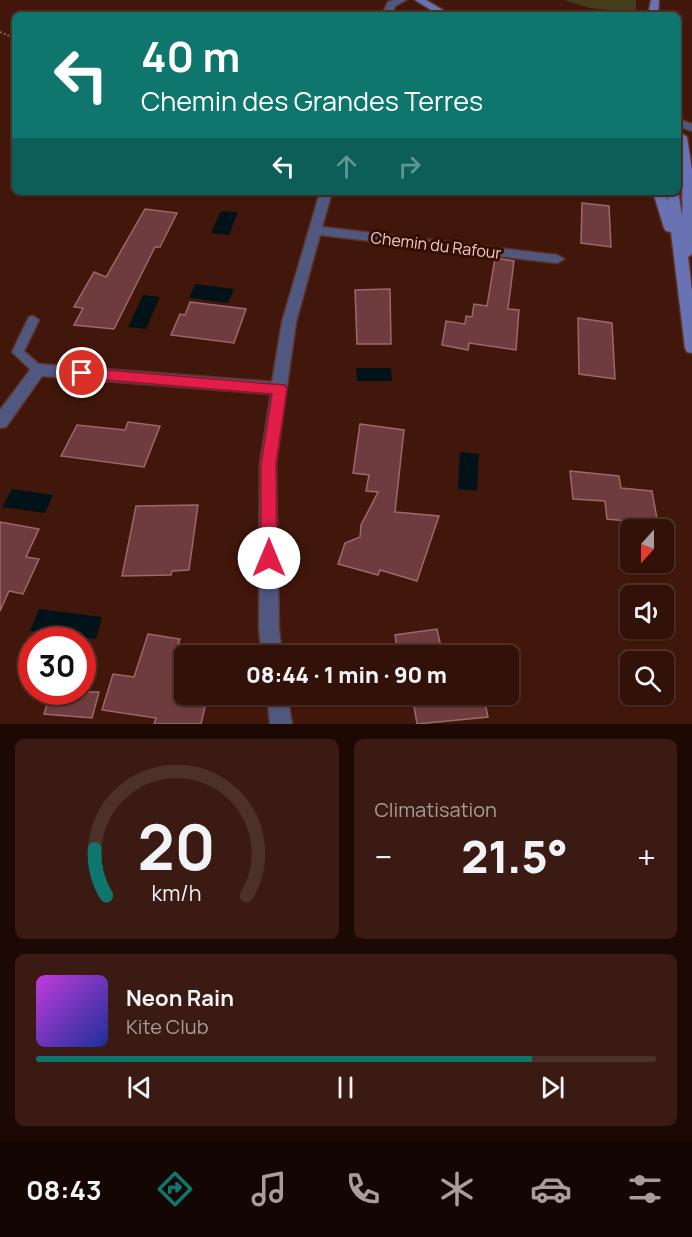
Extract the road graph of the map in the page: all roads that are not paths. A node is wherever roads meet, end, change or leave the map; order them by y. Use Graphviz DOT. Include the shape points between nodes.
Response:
graph roads {
  1 [pos="402,0"];
  2 [pos="419,0"];
  3 [pos="388,12"];
  4 [pos="441,12"];
  5 [pos="681,137"];
  6 [pos="325,195"];
  7 [pos="660,195"];
  8 [pos="672,195"];
  9 [pos="315,230"];
  10 [pos="557,260"];
  11 [pos="684,271"];
  12 [pos="33,320"];
  13 [pos="692,348"];
  14 [pos="38,370"];
  15 [pos="280,389"];
  16 [pos="0,422"];
  17 [pos="271,645"];
  18 [pos="278,705"];
  19 [pos="280,724"];
  1 -- 3 [label="street" via="391,4"];
  2 -- 4 [label="main road"];
  5 -- 11 [label="main road" via="690,194"];
  6 -- 9 [label="street"];
  7 -- 11 [label="main road"];
  8 -- 11 [label="main road"];
  9 -- 10 [label="street, Chemin du Rafour"];
  9 -- 15 [label="street" via="289,322"];
  11 -- 13 [label="main road"];
  12 -- 14 [label="lane" via="18,352"];
  14 -- 15 [label="street"];
  14 -- 16 [label="street"];
  15 -- 17 [label="street" via="268,464"];
  18 -- 19 [label="street"];
}
